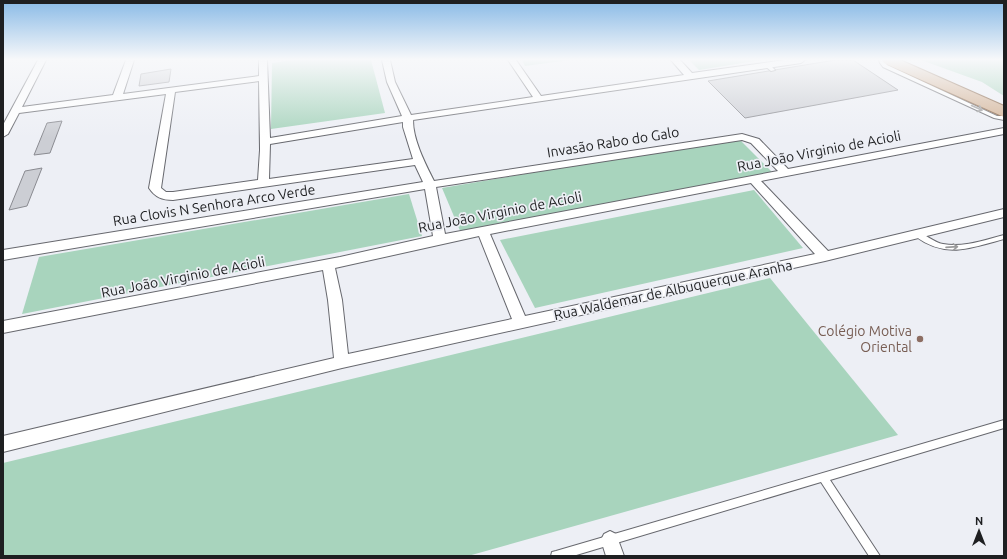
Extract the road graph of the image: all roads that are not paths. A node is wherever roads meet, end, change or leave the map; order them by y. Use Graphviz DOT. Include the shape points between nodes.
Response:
graph roads {
  1 [pos="28,86"];
  2 [pos="121,86"];
  3 [pos="201,86"];
  4 [pos="263,86"];
  5 [pos="393,86"];
  6 [pos="530,86"];
  7 [pos="624,86"];
  8 [pos="929,86"];
  9 [pos="947,86"];
  10 [pos="958,86"];
  11 [pos="171,90"];
  12 [pos="117,97"];
  13 [pos="539,99"];
  14 [pos="1004,107"];
  15 [pos="15,111"];
  16 [pos="1004,112"];
  17 [pos="408,118"];
  18 [pos="1004,118"];
  19 [pos="1004,131"];
  20 [pos="3,134"];
  21 [pos="264,142"];
  22 [pos="419,161"];
  23 [pos="786,173"];
  24 [pos="752,179"];
  25 [pos="263,182"];
  26 [pos="430,185"];
  27 [pos="1004,213"];
  28 [pos="483,231"];
  29 [pos="917,234"];
  30 [pos="1003,238"];
  31 [pos="440,239"];
  32 [pos="3,255"];
  33 [pos="825,256"];
  34 [pos="328,264"];
  35 [pos="521,323"];
  36 [pos="3,326"];
  37 [pos="342,362"];
  38 [pos="1004,424"];
  39 [pos="3,444"];
  40 [pos="823,477"];
  41 [pos="612,548"];
  42 [pos="556,556"];
  43 [pos="875,556"];
  1 -- 15 [label="street"];
  2 -- 12 [label="street"];
  3 -- 11 [label="street"];
  4 -- 21 [label="street"];
  5 -- 17 [label="street"];
  6 -- 13 [label="street"];
  7 -- 13 [label="street"];
  8 -- 18 [label="lane, one-way" via="996,117"];
  9 -- 16 [label="main road"];
  10 -- 14 [label="main road"];
  11 -- 12 [label="street"];
  11 -- 25 [label="street" via="155,188 157,192 173,196"];
  12 -- 15 [label="street"];
  13 -- 17 [label="street"];
  15 -- 20 [label="street"];
  17 -- 21 [label="street"];
  17 -- 22 [label="street" via="408,127"];
  19 -- 23 [label="street, Rua João Virginio de Acioli"];
  21 -- 25 [label="street"];
  22 -- 25 [label="street"];
  22 -- 26 [label="street"];
  23 -- 24 [label="street, Rua João Virginio de Acioli"];
  23 -- 26 [label="street, Invasão Rabo do Galo" via="755,141 742,137"];
  24 -- 28 [label="street, Rua João Virginio de Acioli"];
  24 -- 33 [label="street"];
  26 -- 31 [label="street"];
  26 -- 32 [label="street, Rua Clovis N Senhora Arco Verde"];
  27 -- 29 [label="street, Rua Waldemar de Albuquerque Aranha"];
  28 -- 31 [label="street, Rua João Virginio de Acioli"];
  28 -- 35 [label="street"];
  29 -- 30 [label="lane, one-way" via="935,245 946,248"];
  29 -- 33 [label="street, Rua Waldemar de Albuquerque Aranha"];
  31 -- 34 [label="street, Rua João Virginio de Acioli"];
  33 -- 35 [label="street, Rua Waldemar de Albuquerque Aranha"];
  34 -- 36 [label="street, Rua João Virginio de Acioli"];
  34 -- 37 [label="street"];
  35 -- 37 [label="street, Rua Waldemar de Albuquerque Aranha"];
  37 -- 39 [label="street, Rua Waldemar de Albuquerque Aranha"];
  38 -- 40 [label="lane"];
  40 -- 41 [label="lane"];
  40 -- 43 [label="lane"];
  41 -- 42 [label="lane"];
}
